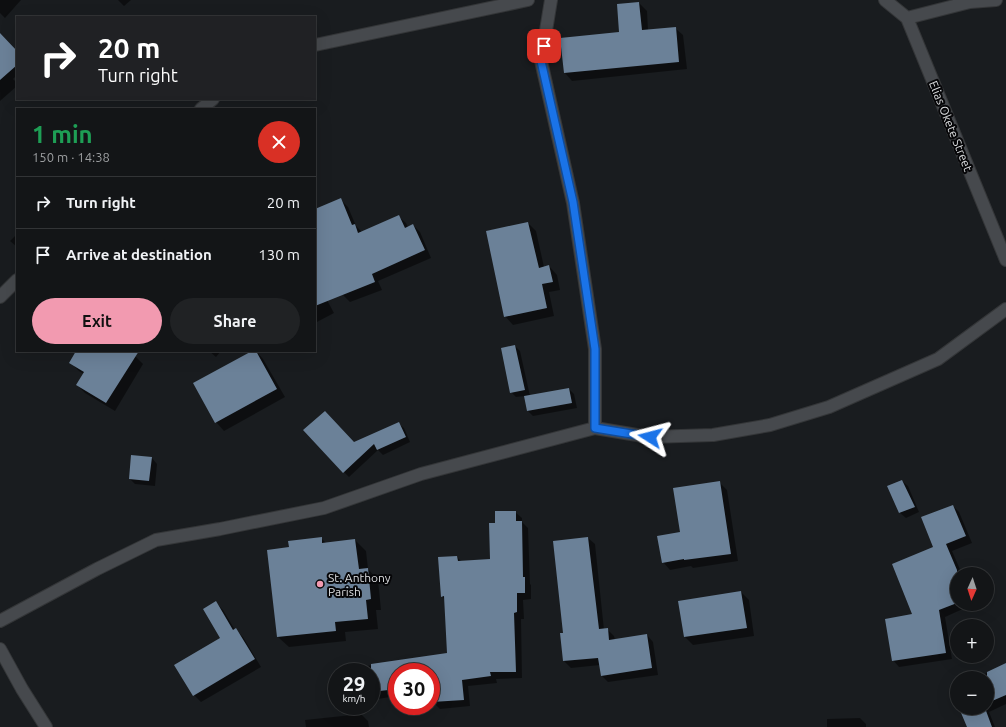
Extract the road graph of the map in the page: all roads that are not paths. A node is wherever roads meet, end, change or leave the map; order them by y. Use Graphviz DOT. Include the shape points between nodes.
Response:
graph roads {
  1 [pos="528,0"];
  2 [pos="551,0"];
  3 [pos="885,0"];
  4 [pos="996,0"];
  5 [pos="907,18"];
  6 [pos="316,45"];
  7 [pos="212,100"];
  8 [pos="202,108"];
  9 [pos="1006,260"];
  10 [pos="16,281"];
  11 [pos="0,297"];
  12 [pos="1006,309"];
  13 [pos="595,428"];
  14 [pos="0,621"];
  15 [pos="0,649"];
  16 [pos="46,727"];
  1 -- 6 [label="street"];
  2 -- 13 [label="street" via="541,61 573,202 594,341"];
  3 -- 5 [label="street, Elias Okete Street"];
  4 -- 5 [label="street" via="970,2"];
  5 -- 9 [label="street, Elias Okete Street"];
  7 -- 8 [label="street"];
  10 -- 11 [label="street"];
  12 -- 13 [label="street" via="938,359 829,407 770,425 713,435 650,437"];
  13 -- 14 [label="street" via="421,474 324,508 156,540"];
  15 -- 16 [label="street"];
}
